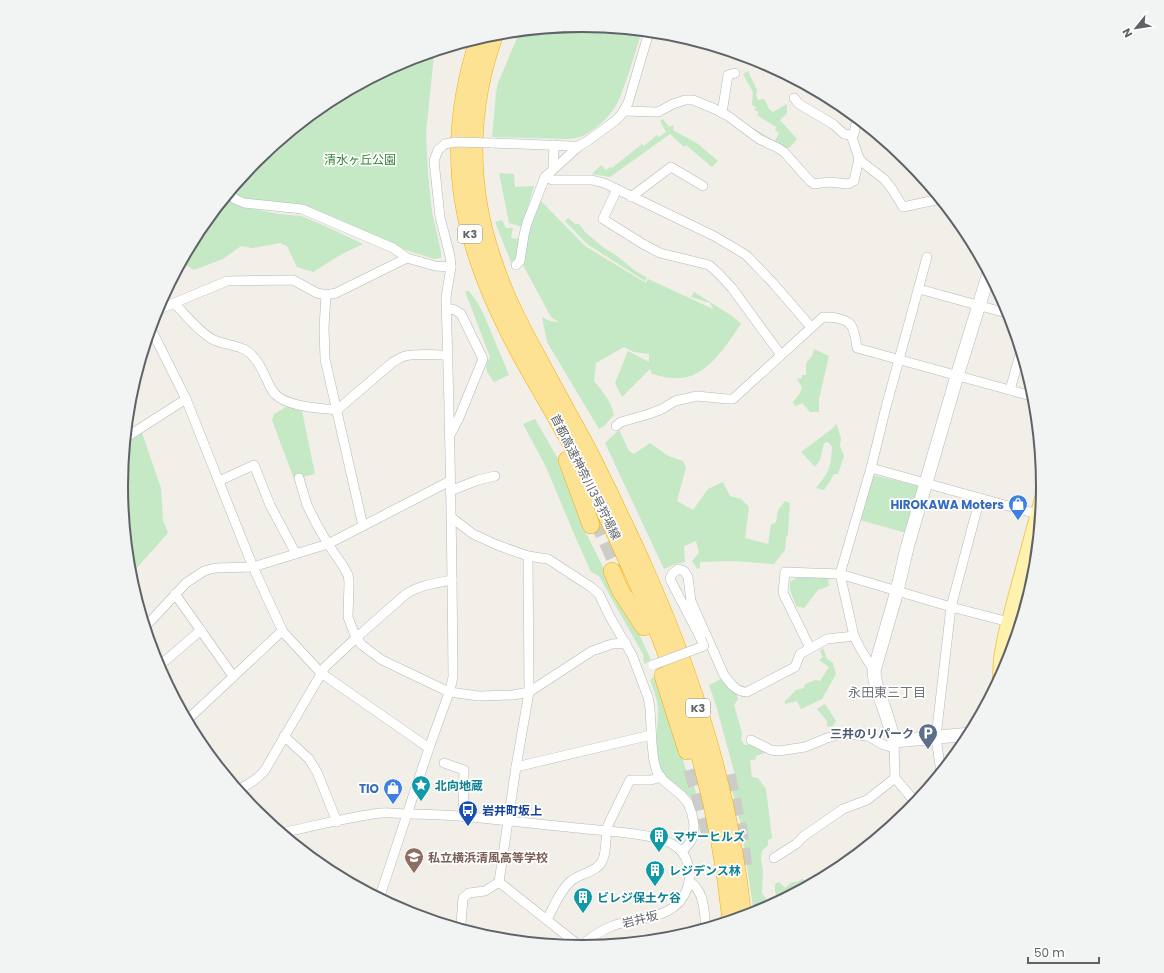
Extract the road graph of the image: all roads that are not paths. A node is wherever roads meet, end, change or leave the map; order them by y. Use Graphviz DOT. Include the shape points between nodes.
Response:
graph roads {
  1 [pos="647,37"];
  2 [pos="493,41"];
  3 [pos="478,44"];
  4 [pos="735,73"];
  5 [pos="794,98"];
  6 [pos="624,111"];
  7 [pos="722,113"];
  8 [pos="856,124"];
  9 [pos="851,135"];
  10 [pos="554,145"];
  11 [pos="579,146"];
  12 [pos="859,158"];
  13 [pos="552,169"];
  14 [pos="545,177"];
  15 [pos="703,186"];
  16 [pos="617,189"];
  17 [pos="232,196"];
  18 [pos="631,197"];
  19 [pos="935,200"];
  20 [pos="927,257"];
  21 [pos="408,258"];
  22 [pos="516,265"];
  23 [pos="451,267"];
  24 [pos="987,279"];
  25 [pos="919,289"];
  26 [pos="326,295"];
  27 [pos="174,303"];
  28 [pos="978,305"];
  29 [pos="165,307"];
  30 [pos="446,308"];
  31 [pos="1001,312"];
  32 [pos="811,327"];
  33 [pos="154,335"];
  34 [pos="447,355"];
  35 [pos="781,355"];
  36 [pos="900,360"];
  37 [pos="1018,360"];
  38 [pos="957,376"];
  39 [pos="1010,390"];
  40 [pos="1027,395"];
  41 [pos="186,399"];
  42 [pos="337,410"];
  43 [pos="560,411"];
  44 [pos="616,426"];
  45 [pos="130,435"];
  46 [pos="449,436"];
  47 [pos="872,468"];
  48 [pos="495,476"];
  49 [pos="299,478"];
  50 [pos="219,481"];
  51 [pos="450,481"];
  52 [pos="926,484"];
  53 [pos="450,491"];
  54 [pos="980,498"];
  55 [pos="607,514"];
  56 [pos="1036,514"];
  57 [pos="452,518"];
  58 [pos="363,526"];
  59 [pos="328,544"];
  60 [pos="1033,545"];
  61 [pos="296,554"];
  62 [pos="528,556"];
  63 [pos="253,567"];
  64 [pos="615,569"];
  65 [pos="840,574"];
  66 [pos="452,580"];
  67 [pos="897,591"];
  68 [pos="175,594"];
  69 [pos="1023,596"];
  70 [pos="951,607"];
  71 [pos="149,623"];
  72 [pos="1014,625"];
  73 [pos="1013,629"];
  74 [pos="201,630"];
  75 [pos="282,631"];
  76 [pos="854,636"];
  77 [pos="356,638"];
  78 [pos="626,642"];
  79 [pos="810,648"];
  80 [pos="163,663"];
  81 [pos="1001,663"];
  82 [pos="638,671"];
  83 [pos="874,671"];
  84 [pos="321,674"];
  85 [pos="233,676"];
  86 [pos="449,692"];
  87 [pos="529,692"];
  88 [pos="190,717"];
  89 [pos="651,734"];
  90 [pos="963,735"];
  91 [pos="284,736"];
  92 [pos="936,737"];
  93 [pos="750,740"];
  94 [pos="894,744"];
  95 [pos="429,748"];
  96 [pos="444,763"];
  97 [pos="516,767"];
  98 [pos="940,767"];
  99 [pos="692,769"];
  100 [pos="727,775"];
  101 [pos="661,777"];
  102 [pos="895,778"];
  103 [pos="242,788"];
  104 [pos="912,798"];
  105 [pos="407,814"];
  106 [pos="463,816"];
  107 [pos="509,821"];
  108 [pos="337,822"];
  109 [pos="606,831"];
  110 [pos="287,832"];
  111 [pos="684,854"];
  112 [pos="774,858"];
  113 [pos="689,881"];
  114 [pos="499,882"];
  115 [pos="380,894"];
  116 [pos="742,911"];
  117 [pos="730,916"];
  118 [pos="547,920"];
  119 [pos="705,924"];
  120 [pos="460,925"];
  121 [pos="572,941"];
  122 [pos="586,941"];
  1 -- 6 [label="street"];
  2 -- 43 [label="highway, 首都高速神奈川3号狩場線 / K3" via="485,65 474,126 473,160 482,223 498,274"];
  3 -- 43 [label="highway, 首都高速神奈川3号狩場線 / K3" via="464,98 459,140 466,219 478,262 506,326 524,362"];
  4 -- 7 [label="street" via="728,76"];
  5 -- 9 [label="street" via="844,134"];
  6 -- 7 [label="street" via="658,112 673,104 693,100"];
  6 -- 11 [label="street" via="615,121"];
  7 -- 12 [label="street" via="759,139 784,152 814,184 848,184 854,181"];
  8 -- 9 [label="street" via="854,134"];
  9 -- 12 [label="street"];
  10 -- 11 [label="street"];
  10 -- 13 [label="street"];
  10 -- 23 [label="street, bridge" via="455,142 445,144 438,150 435,168 440,217"];
  11 -- 13 [label="street"];
  12 -- 19 [label="street" via="884,178 903,207"];
  13 -- 14 [label="street"];
  14 -- 16 [label="street" via="553,180 592,180"];
  14 -- 22 [label="street" via="527,223 520,261"];
  15 -- 18 [label="street" via="671,167"];
  16 -- 18 [label="street"];
  16 -- 35 [label="street" via="603,220 660,253 709,265 732,288"];
  17 -- 21 [label="street" via="244,203 302,209 393,248"];
  18 -- 32 [label="street" via="714,236 746,255"];
  20 -- 25 [label="street"];
  21 -- 23 [label="street" via="435,266"];
  21 -- 26 [label="street" via="336,293"];
  23 -- 30 [label="street"];
  24 -- 28 [label="street"];
  25 -- 28 [label="street"];
  25 -- 36 [label="street"];
  26 -- 27 [label="street" via="293,280 227,281"];
  26 -- 42 [label="street" via="325,359"];
  27 -- 29 [label="street"];
  27 -- 42 [label="street" via="213,340 245,349 251,354 276,395 283,400 292,404"];
  28 -- 31 [label="street"];
  28 -- 38 [label="street"];
  30 -- 34 [label="street"];
  30 -- 46 [label="street" via="461,314 483,359"];
  32 -- 35 [label="street"];
  32 -- 36 [label="street" via="823,317 845,321 851,326 858,348"];
  33 -- 41 [label="street"];
  34 -- 42 [label="street" via="405,356 393,362"];
  34 -- 46 [label="street"];
  35 -- 44 [label="street" via="733,399 697,396 674,401 649,414 621,422"];
  36 -- 38 [label="street"];
  36 -- 47 [label="street"];
  37 -- 39 [label="street"];
  38 -- 39 [label="street"];
  38 -- 52 [label="street"];
  39 -- 40 [label="street"];
  41 -- 45 [label="street"];
  41 -- 50 [label="street"];
  42 -- 58 [label="street"];
  43 -- 55 [label="highway, 首都高速神奈川3号狩場線 / K3" via="588,449"];
  43 -- 55 [label="highway" via="566,460"];
  46 -- 51 [label="street"];
  47 -- 52 [label="street"];
  47 -- 65 [label="street"];
  48 -- 53 [label="street"];
  49 -- 59 [label="street" via="307,505"];
  50 -- 61 [label="street" via="254,465 270,505"];
  50 -- 63 [label="street"];
  51 -- 53 [label="street"];
  51 -- 58 [label="street"];
  52 -- 54 [label="street"];
  52 -- 67 [label="street"];
  53 -- 57 [label="street"];
  54 -- 56 [label="street"];
  54 -- 70 [label="street"];
  55 -- 100 [label="highway" via="662,582 704,693"];
  55 -- 116 [label="highway, 首都高速神奈川3号狩場線 / K3" via="643,566 686,670 724,800 734,848"];
  55 -- 117 [label="highway, 首都高速神奈川3号狩場線 / K3" via="652,615 685,704 712,801 722,850"];
  57 -- 62 [label="street" via="477,536"];
  57 -- 66 [label="street"];
  58 -- 59 [label="street"];
  59 -- 61 [label="street"];
  59 -- 77 [label="street" via="348,575 348,617"];
  60 -- 69 [label="main road"];
  61 -- 63 [label="street"];
  62 -- 78 [label="street" via="548,559 599,594"];
  62 -- 87 [label="street"];
  63 -- 68 [label="street" via="215,568 204,571"];
  63 -- 75 [label="street"];
  64 -- 99 [label="highway" via="657,657"];
  65 -- 67 [label="street"];
  65 -- 76 [label="street"];
  65 -- 79 [label="street" via="785,572 783,593"];
  66 -- 77 [label="street" via="414,589"];
  66 -- 86 [label="street" via="453,677"];
  67 -- 70 [label="street"];
  67 -- 83 [label="street"];
  68 -- 71 [label="street"];
  68 -- 74 [label="street"];
  70 -- 72 [label="street"];
  70 -- 92 [label="street"];
  73 -- 81 [label="main road" via="1005,636"];
  74 -- 80 [label="street"];
  74 -- 85 [label="street"];
  75 -- 84 [label="street"];
  75 -- 85 [label="street"];
  76 -- 79 [label="street" via="827,639"];
  76 -- 83 [label="street"];
  77 -- 84 [label="street" via="325,667"];
  77 -- 86 [label="street" via="382,660"];
  78 -- 82 [label="street"];
  78 -- 87 [label="street" via="592,651"];
  79 -- 82 [label="street, bridge" via="800,654 795,667 748,692 736,689 724,675 698,618 692,602 688,577 684,571 678,570 670,579 704,646"];
  82 -- 89 [label="street" via="648,697"];
  83 -- 94 [label="street"];
  84 -- 91 [label="street"];
  84 -- 95 [label="street"];
  85 -- 88 [label="street"];
  86 -- 87 [label="street" via="479,696"];
  86 -- 95 [label="street"];
  87 -- 97 [label="street"];
  89 -- 97 [label="street"];
  89 -- 101 [label="street" via="654,761"];
  90 -- 92 [label="street"];
  91 -- 103 [label="street" via="265,770"];
  91 -- 108 [label="street" via="309,759 317,772"];
  92 -- 94 [label="street"];
  92 -- 98 [label="street"];
  93 -- 94 [label="street" via="771,750 780,751 805,747 841,734 868,736 884,744"];
  94 -- 102 [label="street"];
  95 -- 105 [label="street"];
  96 -- 106 [label="street" via="464,770"];
  97 -- 107 [label="street"];
  101 -- 109 [label="street" via="651,780 630,780"];
  101 -- 111 [label="street" via="688,803 692,814 694,836"];
  102 -- 104 [label="street"];
  102 -- 112 [label="street" via="867,800 843,809"];
  105 -- 106 [label="street"];
  105 -- 108 [label="street" via="383,813"];
  105 -- 115 [label="street"];
  106 -- 107 [label="street"];
  107 -- 109 [label="street"];
  107 -- 114 [label="street"];
  108 -- 110 [label="street"];
  109 -- 111 [label="street" via="661,838 674,844"];
  109 -- 118 [label="street" via="600,864 571,880"];
  111 -- 113 [label="street, 岩井坂" via="690,873"];
  113 -- 119 [label="street" via="698,889 703,902"];
  113 -- 122 [label="street, 岩井坂" via="679,903 665,913 613,926 596,933"];
  114 -- 118 [label="street"];
  114 -- 120 [label="street" via="485,891 469,893 463,898"];
  118 -- 121 [label="street"];
}
